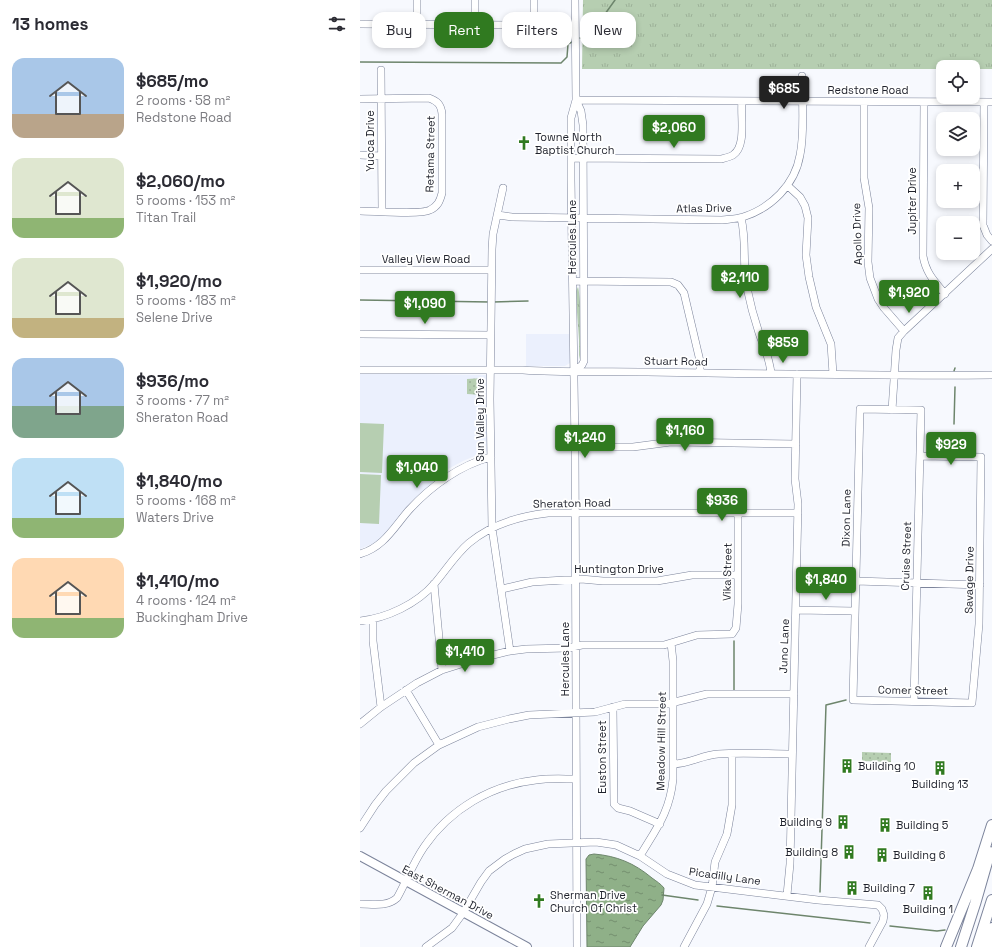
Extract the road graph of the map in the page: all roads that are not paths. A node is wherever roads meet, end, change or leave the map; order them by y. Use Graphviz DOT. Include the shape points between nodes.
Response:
graph roads {
  1 [pos="417,0"];
  2 [pos="475,0"];
  3 [pos="534,0"];
  4 [pos="575,0"];
  5 [pos="417,12"];
  6 [pos="475,12"];
  7 [pos="360,24"];
  8 [pos="372,24"];
  9 [pos="494,24"];
  10 [pos="381,70"];
  11 [pos="802,76"];
  12 [pos="360,98"];
  13 [pos="381,98"];
  14 [pos="576,100"];
  15 [pos="742,101"];
  16 [pos="802,101"];
  17 [pos="864,101"];
  18 [pos="924,102"];
  19 [pos="984,102"];
  20 [pos="992,102"];
  21 [pos="360,155"];
  22 [pos="381,156"];
  23 [pos="571,158"];
  24 [pos="582,158"];
  25 [pos="788,186"];
  26 [pos="504,188"];
  27 [pos="360,211"];
  28 [pos="382,211"];
  29 [pos="498,215"];
  30 [pos="572,218"];
  31 [pos="583,218"];
  32 [pos="741,218"];
  33 [pos="992,241"];
  34 [pos="992,250"];
  35 [pos="360,270"];
  36 [pos="492,270"];
  37 [pos="584,281"];
  38 [pos="573,282"];
  39 [pos="945,294"];
  40 [pos="904,331"];
  41 [pos="360,334"];
  42 [pos="490,335"];
  43 [pos="360,370"];
  44 [pos="490,370"];
  45 [pos="574,371"];
  46 [pos="700,373"];
  47 [pos="771,374"];
  48 [pos="797,374"];
  49 [pos="833,374"];
  50 [pos="894,375"];
  51 [pos="992,375"];
  52 [pos="892,410"];
  53 [pos="796,444"];
  54 [pos="575,447"];
  55 [pos="920,456"];
  56 [pos="491,457"];
  57 [pos="798,512"];
  58 [pos="575,513"];
  59 [pos="738,513"];
  60 [pos="492,528"];
  61 [pos="360,554"];
  62 [pos="738,575"];
  63 [pos="575,579"];
  64 [pos="856,581"];
  65 [pos="917,582"];
  66 [pos="434,584"];
  67 [pos="980,585"];
  68 [pos="502,589"];
  69 [pos="796,610"];
  70 [pos="855,611"];
  71 [pos="373,619"];
  72 [pos="360,621"];
  73 [pos="671,643"];
  74 [pos="575,646"];
  75 [pos="510,651"];
  76 [pos="442,670"];
  77 [pos="406,690"];
  78 [pos="794,694"];
  79 [pos="853,700"];
  80 [pos="914,702"];
  81 [pos="673,703"];
  82 [pos="972,703"];
  83 [pos="380,707"];
  84 [pos="613,707"];
  85 [pos="576,713"];
  86 [pos="360,724"];
  87 [pos="438,745"];
  88 [pos="732,754"];
  89 [pos="792,754"];
  90 [pos="673,764"];
  91 [pos="576,779"];
  92 [pos="660,824"];
  93 [pos="992,825"];
  94 [pos="360,828"];
  95 [pos="576,843"];
  96 [pos="992,844"];
  97 [pos="360,856"];
  98 [pos="640,856"];
  99 [pos="406,882"];
  100 [pos="712,887"];
  101 [pos="787,895"];
  102 [pos="992,900"];
  103 [pos="360,904"];
  104 [pos="463,913"];
  105 [pos="992,928"];
  106 [pos="518,945"];
  107 [pos="426,947"];
  108 [pos="527,947"];
  109 [pos="577,947"];
  110 [pos="684,947"];
  111 [pos="869,947"];
  112 [pos="946,947"];
  113 [pos="961,947"];
  114 [pos="977,947"];
  115 [pos="987,947"];
  1 -- 5 [label="street"];
  2 -- 6 [label="street"];
  3 -- 9 [label="street" via="533,23"];
  4 -- 14 [label="street, Hercules Lane"];
  7 -- 8 [label="street"];
  10 -- 13 [label="street, Yucca Drive"];
  11 -- 16 [label="street, Atlas Drive"];
  12 -- 13 [label="street"];
  13 -- 22 [label="street, Yucca Drive"];
  13 -- 28 [label="street, Retama Street" via="429,98 437,101 442,114 442,193 439,203 427,211 420,212"];
  14 -- 15 [label="street, Redstone Road"];
  14 -- 23 [label="street, Hercules Lane" via="571,118"];
  14 -- 24 [label="street, Hercules Lane" via="583,125"];
  15 -- 16 [label="street, Redstone Road"];
  15 -- 24 [label="street" via="741,142 733,155 722,159"];
  16 -- 17 [label="street, Redstone Road"];
  16 -- 25 [label="street, Atlas Drive" via="800,156"];
  17 -- 18 [label="street, Redstone Road"];
  17 -- 40 [label="street, Apollo Drive" via="864,178 869,208 870,278 884,308"];
  18 -- 19 [label="street, Redstone Road"];
  18 -- 39 [label="street, Jupiter Drive" via="923,256 930,277"];
  19 -- 20 [label="street, Redstone Road"];
  19 -- 33 [label="street" via="983,225"];
  21 -- 22 [label="street"];
  22 -- 28 [label="street, Yucca Drive"];
  23 -- 24 [label="street"];
  23 -- 30 [label="street, Hercules Lane"];
  24 -- 31 [label="street, Hercules Lane"];
  25 -- 32 [label="street, Atlas Drive" via="768,205"];
  25 -- 49 [label="street" via="800,196 808,218 808,276 830,344"];
  26 -- 29 [label="street, Sun Valley Drive"];
  27 -- 28 [label="street"];
  29 -- 30 [label="street, Atlas Drive"];
  29 -- 36 [label="street, Sun Valley Drive" via="492,239"];
  30 -- 31 [label="street, Atlas Drive"];
  30 -- 38 [label="street, Hercules Lane"];
  31 -- 32 [label="street, Atlas Drive"];
  31 -- 37 [label="street, Hercules Lane"];
  32 -- 47 [label="street" via="747,286 755,320 769,356"];
  34 -- 39 [label="street"];
  35 -- 36 [label="street, Valley View Road"];
  36 -- 42 [label="street, Sun Valley Drive"];
  37 -- 38 [label="street"];
  37 -- 45 [label="street, Hercules Lane" via="584,361 582,366"];
  37 -- 46 [label="street" via="671,282 678,285 684,293 700,361"];
  38 -- 45 [label="street, Hercules Lane"];
  39 -- 40 [label="street"];
  40 -- 50 [label="street" via="898,338"];
  41 -- 42 [label="street"];
  42 -- 44 [label="street, Sun Valley Drive"];
  43 -- 44 [label="street, Stuart Road"];
  44 -- 45 [label="street, Stuart Road"];
  44 -- 56 [label="street, Sun Valley Drive"];
  45 -- 46 [label="street, Stuart Road"];
  45 -- 54 [label="street, Hercules Lane"];
  46 -- 47 [label="street, Stuart Road"];
  47 -- 48 [label="street, Stuart Road"];
  48 -- 49 [label="street, Stuart Road"];
  48 -- 53 [label="street, Juno Lane"];
  49 -- 50 [label="street, Stuart Road"];
  50 -- 51 [label="street, Stuart Road"];
  50 -- 52 [label="street"];
  52 -- 55 [label="street, Cruise Street" via="921,410"];
  52 -- 64 [label="street, Dixon Lane" via="860,409"];
  53 -- 54 [label="street" via="671,442 633,447"];
  53 -- 57 [label="street, Juno Lane" via="795,483"];
  54 -- 58 [label="street, Hercules Lane"];
  55 -- 65 [label="street, Cruise Street"];
  55 -- 67 [label="street, Savage Drive" via="981,457"];
  56 -- 60 [label="street, Sun Valley Drive"];
  56 -- 61 [label="street" via="462,468 432,488 381,543 374,549"];
  57 -- 59 [label="street, Sheraton Road"];
  57 -- 69 [label="street, Juno Lane"];
  58 -- 59 [label="street, Sheraton Road"];
  58 -- 60 [label="street, Sheraton Road" via="531,514"];
  58 -- 63 [label="street, Hercules Lane"];
  59 -- 62 [label="street, Vika Street"];
  60 -- 66 [label="street, Sheraton Road" via="468,544"];
  60 -- 68 [label="street, Sun Valley Drive"];
  62 -- 63 [label="street, Huntington Drive" via="692,575 654,581"];
  62 -- 73 [label="street, Vika Street" via="738,604 734,632 728,635 697,635"];
  63 -- 68 [label="street, Huntington Drive" via="532,582"];
  63 -- 74 [label="street, Hercules Lane"];
  64 -- 65 [label="street"];
  64 -- 70 [label="street, Dixon Lane"];
  65 -- 67 [label="street"];
  65 -- 80 [label="street, Cruise Street"];
  66 -- 71 [label="street, Sheraton Road" via="408,604"];
  66 -- 76 [label="street"];
  67 -- 82 [label="street, Savage Drive"];
  68 -- 75 [label="street, Sun Valley Drive"];
  69 -- 70 [label="street"];
  69 -- 78 [label="street, Juno Lane"];
  70 -- 79 [label="street, Dixon Lane"];
  71 -- 72 [label="street, Sheraton Road"];
  71 -- 83 [label="street"];
  73 -- 74 [label="street"];
  73 -- 81 [label="street, Meadow Hill Street" via="674,660"];
  74 -- 75 [label="street"];
  74 -- 85 [label="street, Hercules Lane"];
  75 -- 76 [label="street"];
  76 -- 77 [label="street"];
  77 -- 83 [label="street"];
  77 -- 87 [label="street"];
  78 -- 81 [label="street" via="707,694"];
  78 -- 89 [label="street, Juno Lane"];
  79 -- 80 [label="street, Comer Street"];
  80 -- 82 [label="street, Comer Street"];
  81 -- 84 [label="street" via="625,704"];
  81 -- 90 [label="street, Meadow Hill Street"];
  83 -- 86 [label="street"];
  84 -- 85 [label="street" via="595,712"];
  84 -- 92 [label="street, Euston Street" via="614,804 618,808"];
  85 -- 87 [label="street" via="509,718 478,727"];
  85 -- 91 [label="street, Hercules Lane"];
  87 -- 94 [label="street" via="392,784"];
  88 -- 89 [label="street"];
  88 -- 90 [label="street" via="712,755"];
  88 -- 100 [label="street" via="732,805 727,834 715,862"];
  89 -- 101 [label="street, Juno Lane"];
  90 -- 92 [label="street, Meadow Hill Street" via="670,799"];
  91 -- 95 [label="street, Hercules Lane"];
  91 -- 99 [label="street" via="542,779 510,785 469,803 447,820 425,846"];
  92 -- 98 [label="street, Meadow Hill Street"];
  93 -- 112 [label="highway" via="978,869"];
  95 -- 98 [label="street, Picadilly Lane" via="611,844"];
  95 -- 104 [label="street, Picadilly Lane" via="532,847 505,859 489,871 480,882"];
  95 -- 109 [label="street, Hercules Lane"];
  96 -- 113 [label="highway"];
  97 -- 99 [label="main road, East Sherman Drive"];
  98 -- 100 [label="street, Picadilly Lane" via="677,879"];
  99 -- 103 [label="street" via="394,901 384,905"];
  99 -- 104 [label="main road, East Sherman Drive"];
  100 -- 101 [label="street, Picadilly Lane"];
  100 -- 110 [label="street" via="705,909"];
  101 -- 111 [label="street, Picadilly Lane" via="865,905 875,904 880,907 884,912 884,918"];
  102 -- 114 [label="highway"];
  104 -- 106 [label="main road, East Sherman Drive"];
  104 -- 107 [label="street, Picadilly Lane" via="452,928"];
  105 -- 115 [label="highway"];
  106 -- 108 [label="main road, East Sherman Drive"];
}
